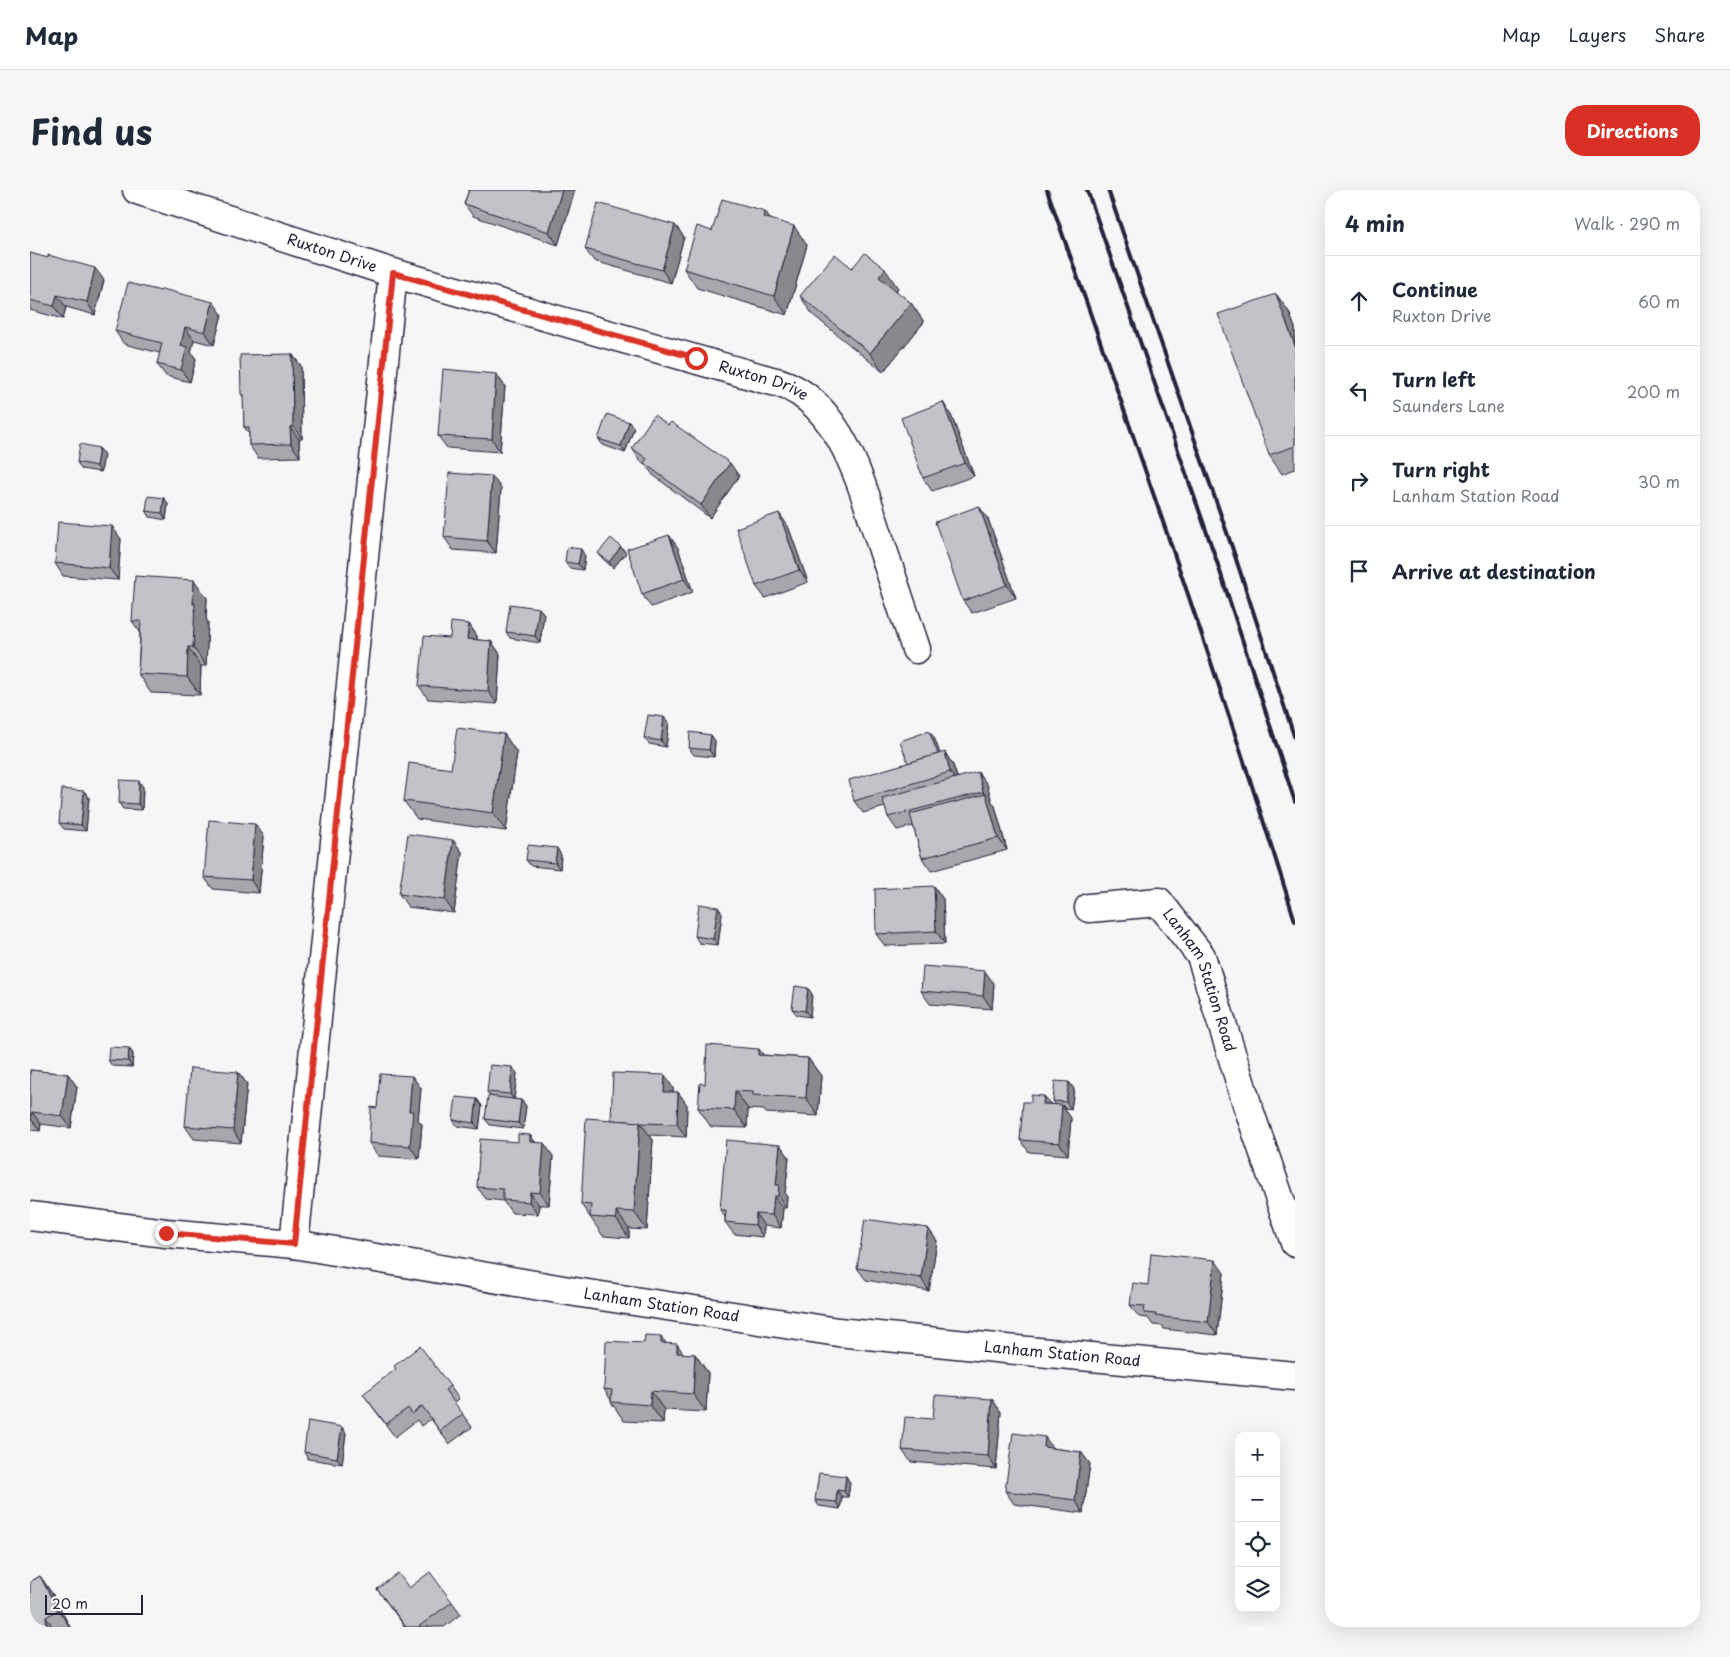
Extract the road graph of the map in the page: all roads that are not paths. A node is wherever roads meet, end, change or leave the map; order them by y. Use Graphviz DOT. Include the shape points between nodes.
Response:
graph roads {
  1 [pos="137,190"];
  2 [pos="393,273"];
  3 [pos="916,649"];
  4 [pos="1089,908"];
  5 [pos="30,1216"];
  6 [pos="1295,1243"];
  7 [pos="294,1244"];
  8 [pos="1295,1376"];
  1 -- 2 [label="street, Ruxton Drive"];
  2 -- 3 [label="street, Ruxton Drive" via="781,382 795,389 813,402 832,426 857,470"];
  2 -- 7 [label="street"];
  4 -- 6 [label="street, Lanham Station Road" via="1159,902 1201,956"];
  5 -- 7 [label="street, Lanham Station Road" via="166,1233"];
  7 -- 8 [label="street, Lanham Station Road" via="581,1293 838,1332"];
}
